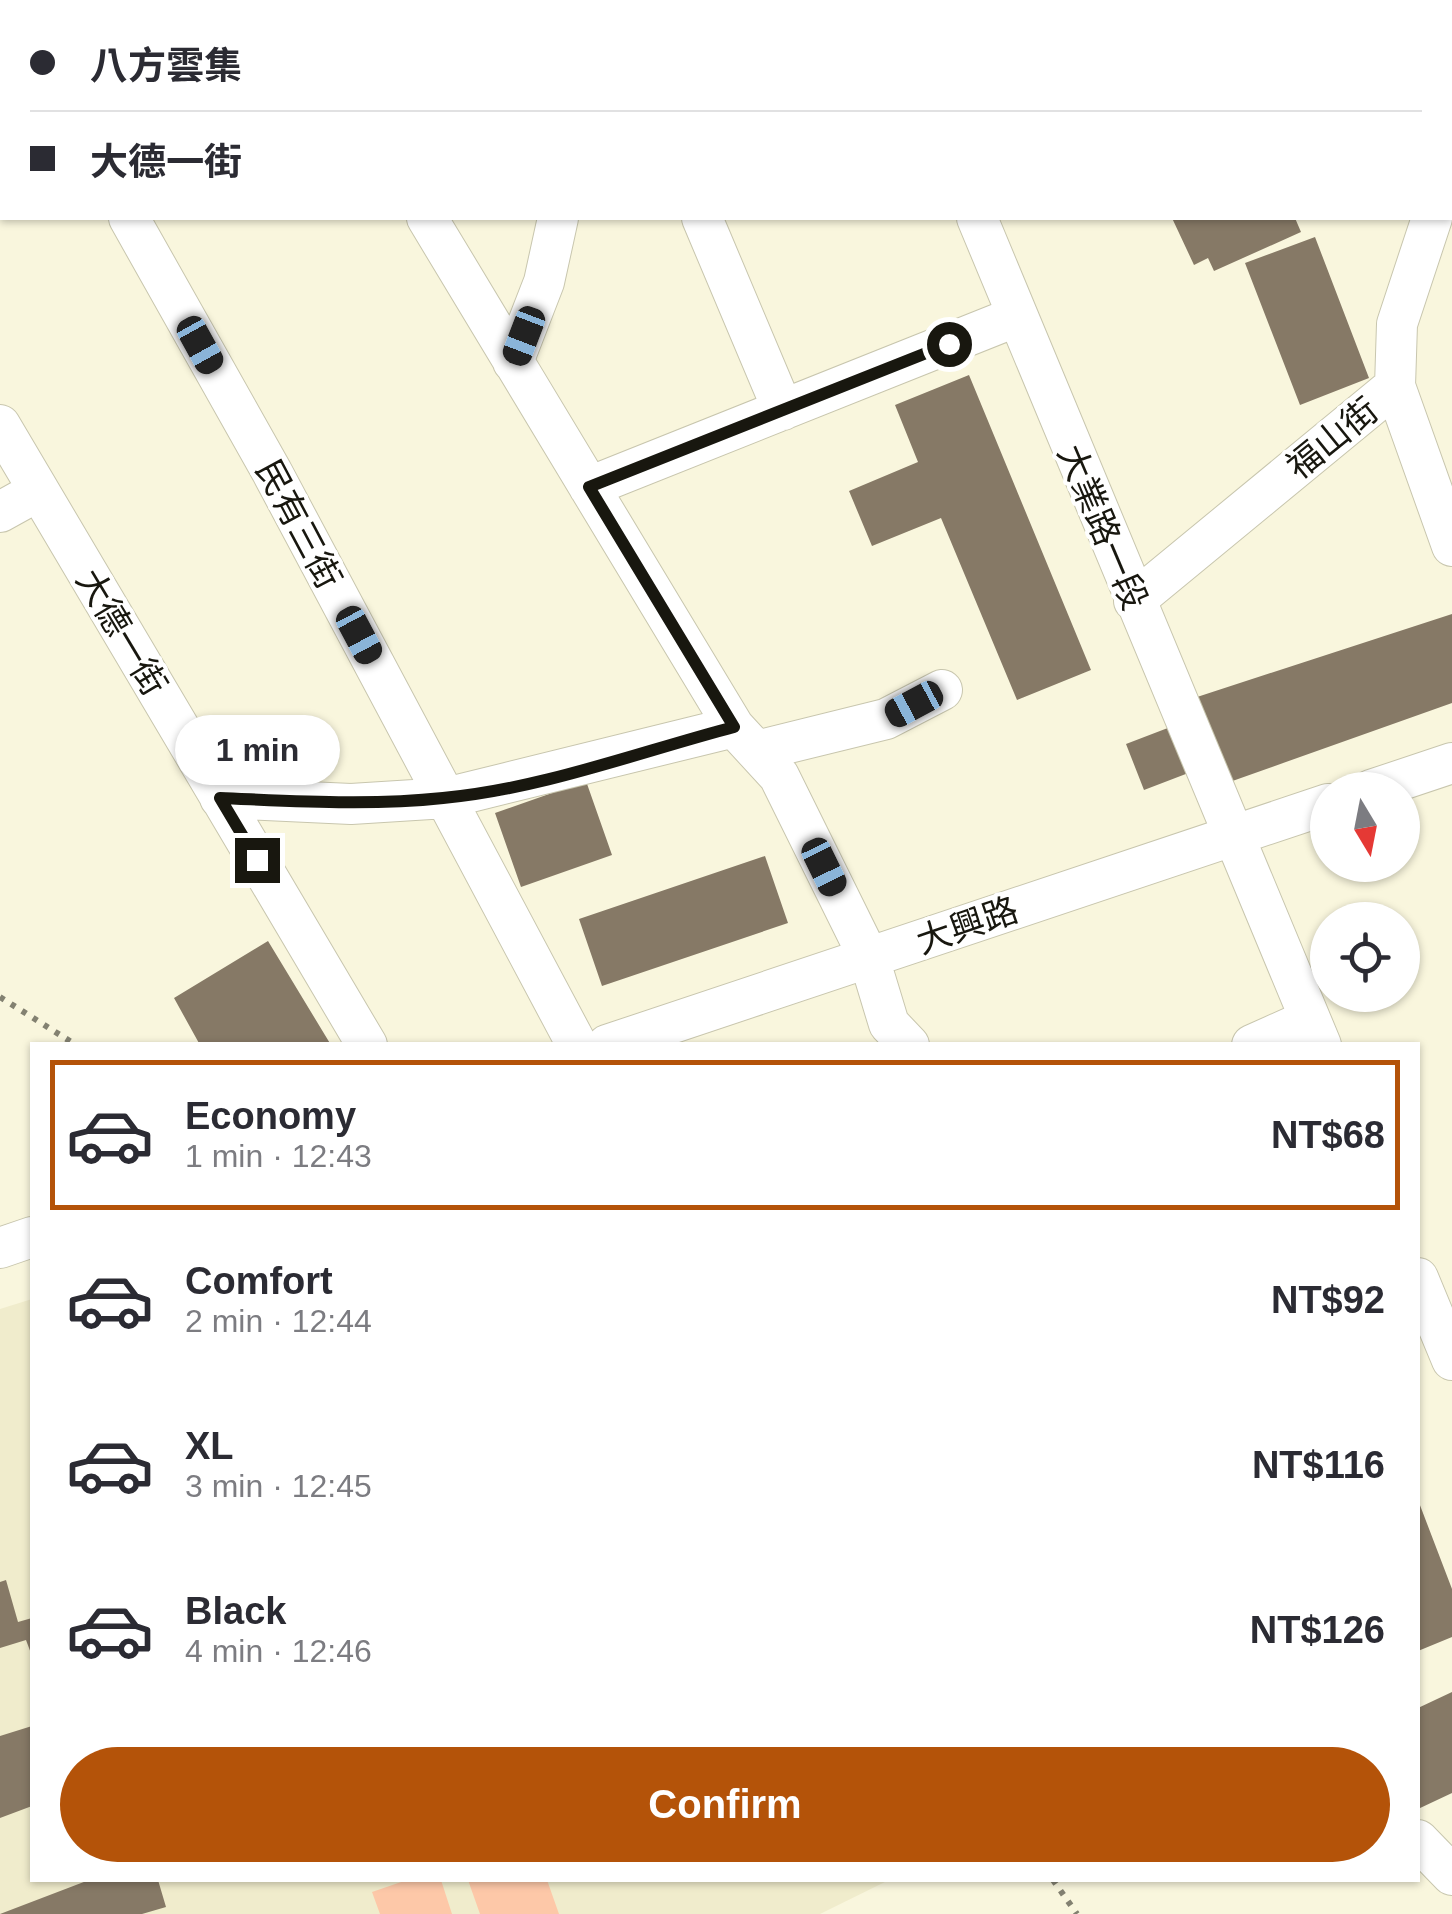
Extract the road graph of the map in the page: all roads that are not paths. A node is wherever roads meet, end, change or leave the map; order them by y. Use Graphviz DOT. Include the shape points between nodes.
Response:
graph roads {
  1 [pos="130,220"];
  2 [pos="428,220"];
  3 [pos="558,220"];
  4 [pos="703,220"];
  5 [pos="977,220"];
  6 [pos="1431,220"];
  7 [pos="1015,318"];
  8 [pos="513,362"];
  9 [pos="1395,386"];
  10 [pos="783,410"];
  11 [pos="0,425"];
  12 [pos="589,487"];
  13 [pos="38,491"];
  14 [pos="0,512"];
  15 [pos="1452,546"];
  16 [pos="1134,601"];
  17 [pos="942,690"];
  18 [pos="745,739"];
  19 [pos="1452,763"];
  20 [pos="1420,774"];
  21 [pos="220,798"];
  22 [pos="446,798"];
  23 [pos="1310,810"];
  24 [pos="1233,836"];
  25 [pos="868,958"];
  26 [pos="1315,1032"];
  27 [pos="365,1042"];
  28 [pos="575,1042"];
  29 [pos="616,1042"];
  30 [pos="906,1042"];
  31 [pos="1267,1042"];
  32 [pos="30,1238"];
  33 [pos="0,1248"];
  34 [pos="1420,1284"];
  35 [pos="1441,1348"];
  36 [pos="1420,1842"];
  37 [pos="1452,1875"];
  1 -- 22 [label="street, 民有三街"];
  2 -- 8 [label="street"];
  3 -- 8 [label="street" via="544,282"];
  4 -- 10 [label="street"];
  5 -- 7 [label="street, 大業路一段"];
  6 -- 9 [label="street, 福山街" via="1397,324"];
  7 -- 10 [label="street"];
  7 -- 16 [label="street, 大業路一段"];
  8 -- 12 [label="street"];
  9 -- 15 [label="street"];
  9 -- 16 [label="street, 福山街"];
  10 -- 12 [label="street"];
  11 -- 13 [label="street, 大德一街"];
  12 -- 18 [label="street"];
  13 -- 14 [label="street"];
  13 -- 21 [label="street, 大德一街"];
  16 -- 24 [label="street, 大業路一段"];
  17 -- 18 [label="street" via="886,719"];
  18 -- 22 [label="street"];
  18 -- 25 [label="street" via="779,776"];
  19 -- 20 [label="street"];
  21 -- 22 [label="street" via="351,804"];
  21 -- 27 [label="street, 大德一街"];
  22 -- 28 [label="street, 民有三街"];
  23 -- 24 [label="street, 大興路"];
  24 -- 25 [label="street, 大興路"];
  24 -- 26 [label="street, 大業路一段"];
  25 -- 29 [label="street, 大興路"];
  25 -- 30 [label="street" via="889,1024"];
  26 -- 31 [label="street"];
  32 -- 33 [label="street"];
  34 -- 35 [label="street"];
  36 -- 37 [label="street"];
}
